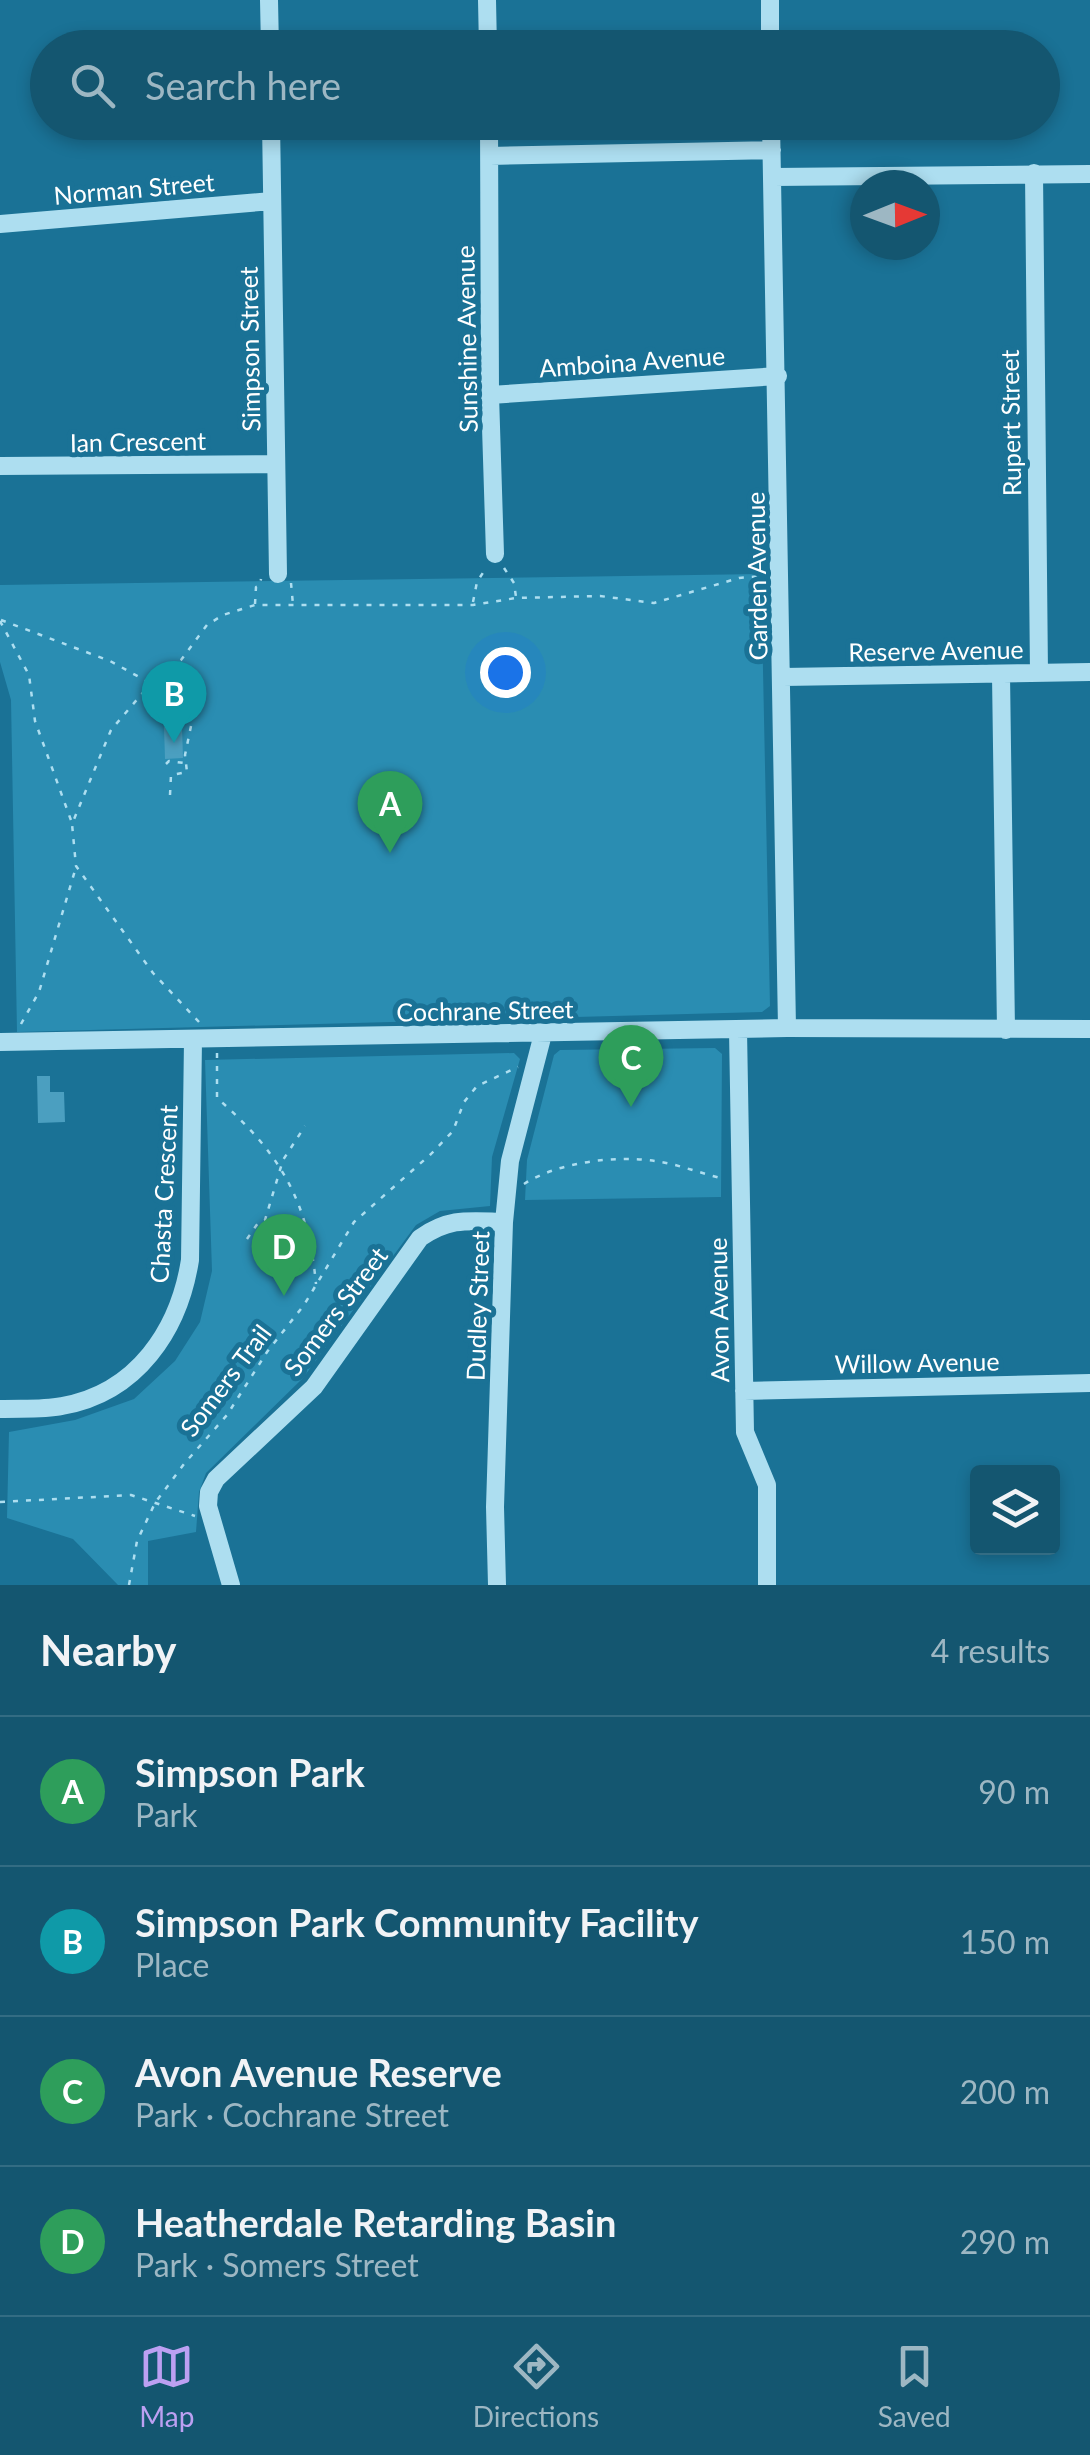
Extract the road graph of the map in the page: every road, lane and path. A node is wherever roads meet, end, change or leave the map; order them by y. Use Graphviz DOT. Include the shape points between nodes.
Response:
graph roads {
  1 [pos="269,0"];
  2 [pos="487,0"];
  3 [pos="770,0"];
  4 [pos="270,30"];
  5 [pos="488,30"];
  6 [pos="770,30"];
  7 [pos="271,140"];
  8 [pos="490,140"];
  9 [pos="772,140"];
  10 [pos="772,150"];
  11 [pos="490,156"];
  12 [pos="1034,173"];
  13 [pos="1090,174"];
  14 [pos="772,176"];
  15 [pos="272,201"];
  16 [pos="0,224"];
  17 [pos="778,376"];
  18 [pos="490,396"];
  19 [pos="276,464"];
  20 [pos="0,466"];
  21 [pos="496,554"];
  22 [pos="278,574"];
  23 [pos="781,574"];
  24 [pos="516,598"];
  25 [pos="473,605"];
  26 [pos="0,620"];
  27 [pos="181,660"];
  28 [pos="1090,672"];
  29 [pos="1039,673"];
  30 [pos="1001,674"];
  31 [pos="782,676"];
  32 [pos="152,682"];
  33 [pos="181,700"];
  34 [pos="185,763"];
  35 [pos="166,764"];
  36 [pos="170,795"];
  37 [pos="72,824"];
  38 [pos="76,866"];
  39 [pos="787,1028"];
  40 [pos="1090,1029"];
  41 [pos="738,1030"];
  42 [pos="1006,1030"];
  43 [pos="543,1034"];
  44 [pos="193,1040"];
  45 [pos="217,1040"];
  46 [pos="8,1042"];
  47 [pos="536,1058"];
  48 [pos="305,1126"];
  49 [pos="280,1168"];
  50 [pos="742,1182"];
  51 [pos="506,1196"];
  52 [pos="504,1222"];
  53 [pos="247,1238"];
  54 [pos="316,1284"];
  55 [pos="1090,1383"];
  56 [pos="744,1391"];
  57 [pos="0,1409"];
  58 [pos="0,1502"];
  59 [pos="156,1502"];
  60 [pos="211,1520"];
  61 [pos="129,1585"];
  62 [pos="231,1585"];
  63 [pos="496,1585"];
  64 [pos="767,1585"];
  1 -- 4 [label="street"];
  2 -- 5 [label="street"];
  3 -- 6 [label="street"];
  7 -- 15 [label="street, Simpson Street"];
  8 -- 11 [label="street, Sunshine Avenue"];
  9 -- 10 [label="street, Garden Avenue"];
  10 -- 11 [label="street"];
  10 -- 14 [label="street, Garden Avenue"];
  11 -- 18 [label="street, Sunshine Avenue"];
  12 -- 13 [label="street"];
  12 -- 14 [label="street"];
  12 -- 29 [label="street, Rupert Street"];
  14 -- 17 [label="street, Garden Avenue"];
  15 -- 16 [label="street, Norman Street"];
  15 -- 19 [label="street, Simpson Street"];
  17 -- 18 [label="street, Amboina Avenue"];
  17 -- 23 [label="street, Garden Avenue"];
  18 -- 21 [label="street, Sunshine Avenue"];
  19 -- 20 [label="street, Ian Crescent"];
  19 -- 22 [label="street, Simpson Street"];
  21 -- 24 [label="path"];
  21 -- 25 [label="path" via="477,582"];
  23 -- 24 [label="path" via="739,578 654,603 600,596"];
  23 -- 31 [label="street, Garden Avenue"];
  24 -- 25 [label="path"];
  25 -- 27 [label="path" via="255,605 208,625"];
  26 -- 32 [label="path"];
  26 -- 37 [label="path" via="29,675 35,721"];
  27 -- 32 [label="path"];
  27 -- 33 [label="path"];
  28 -- 29 [label="street, Reserve Avenue"];
  29 -- 30 [label="street, Reserve Avenue"];
  30 -- 31 [label="street, Reserve Avenue"];
  30 -- 42 [label="street"];
  31 -- 39 [label="street, Garden Avenue"];
  32 -- 33 [label="path"];
  32 -- 37 [label="path" via="111,730"];
  33 -- 34 [label="path" via="191,726"];
  34 -- 35 [label="path"];
  34 -- 36 [label="path" via="187,772 172,775"];
  37 -- 38 [label="path"];
  38 -- 45 [label="path" via="152,973"];
  38 -- 46 [label="path" via="39,992"];
  39 -- 41 [label="street, Cochrane Street"];
  39 -- 42 [label="street, Cochrane Street"];
  40 -- 42 [label="street, Cochrane Street"];
  41 -- 43 [label="street, Cochrane Street"];
  41 -- 50 [label="street, Avon Avenue"];
  43 -- 45 [label="street, Cochrane Street"];
  43 -- 47 [label="street, Dudley Street"];
  44 -- 45 [label="street, Cochrane Street"];
  44 -- 46 [label="street, Cochrane Street"];
  44 -- 57 [label="street, Chasta Crescent" via="190,1260 171,1326 149,1357 91,1397 61,1406"];
  45 -- 49 [label="path" via="217,1098 251,1128"];
  47 -- 51 [label="street, Dudley Street"];
  47 -- 54 [label="path, Somers Trail" via="477,1086 453,1131 354,1222"];
  48 -- 49 [label="path"];
  49 -- 53 [label="path" via="265,1220"];
  49 -- 54 [label="path" via="304,1214"];
  50 -- 51 [label="path" via="656,1161 589,1162 541,1173"];
  50 -- 56 [label="street, Avon Avenue"];
  51 -- 52 [label="street, Dudley Street"];
  52 -- 60 [label="street, Somers Street" via="458,1220 420,1238 314,1387 216,1479"];
  52 -- 63 [label="street, Dudley Street"];
  54 -- 59 [label="path, Somers Trail" via="228,1415"];
  55 -- 56 [label="street, Willow Avenue"];
  56 -- 64 [label="street, Avon Avenue" via="745,1432 766,1485"];
  58 -- 59 [label="path" via="131,1495"];
  59 -- 60 [label="path"];
  59 -- 61 [label="path, Somers Trail" via="136,1541"];
  60 -- 62 [label="street, Somers Street"];
}
